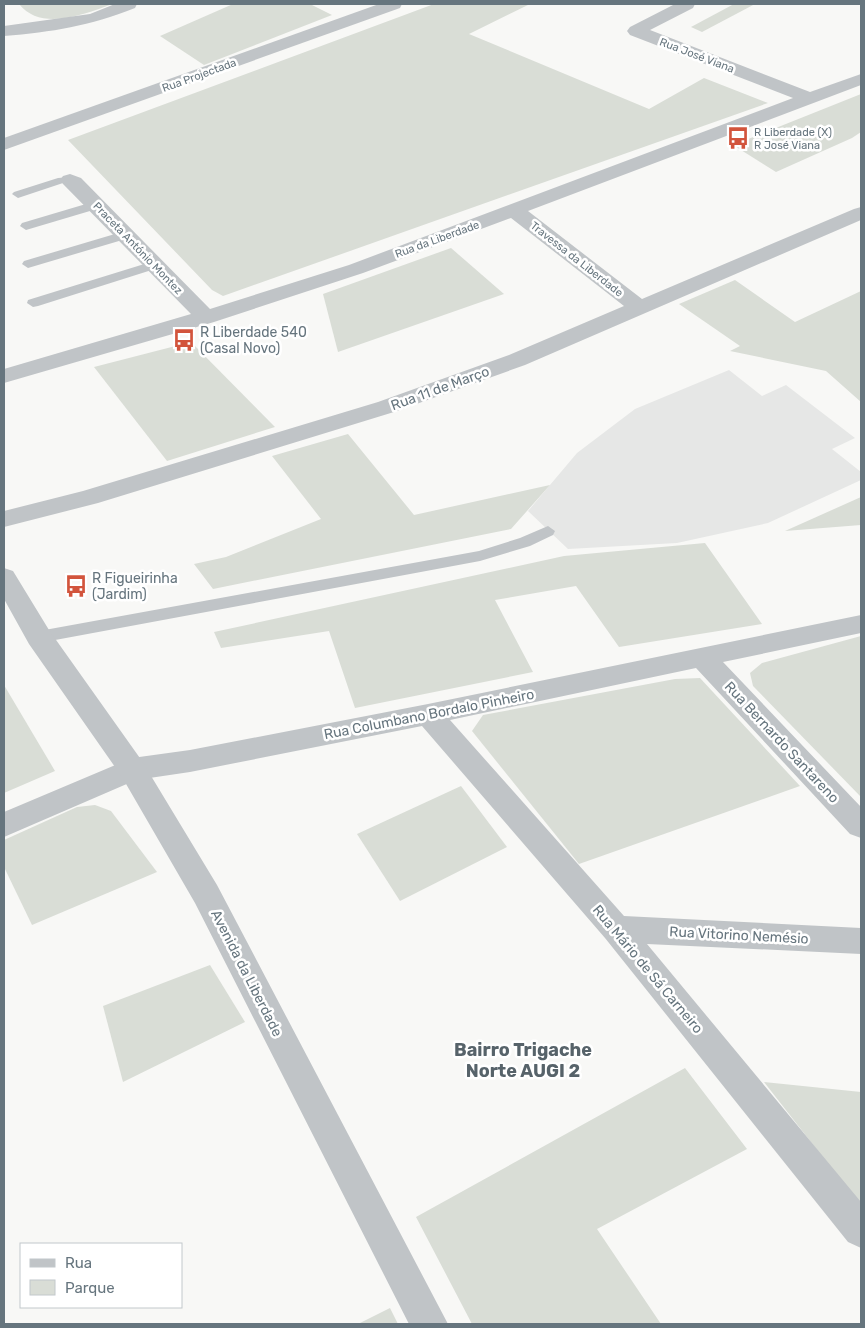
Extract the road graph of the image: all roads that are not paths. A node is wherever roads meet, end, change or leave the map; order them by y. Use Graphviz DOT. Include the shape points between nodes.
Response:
graph roads {
  1 [pos="129,4"];
  2 [pos="394,4"];
  3 [pos="687,4"];
  4 [pos="4,31"];
  5 [pos="857,84"];
  6 [pos="812,99"];
  7 [pos="4,144"];
  8 [pos="70,180"];
  9 [pos="18,194"];
  10 [pos="96,205"];
  11 [pos="514,210"];
  12 [pos="861,213"];
  13 [pos="26,226"];
  14 [pos="125,235"];
  15 [pos="28,264"];
  16 [pos="154,265"];
  17 [pos="33,303"];
  18 [pos="639,308"];
  19 [pos="206,318"];
  20 [pos="4,376"];
  21 [pos="4,518"];
  22 [pos="548,531"];
  23 [pos="4,577"];
  24 [pos="861,624"];
  25 [pos="39,637"];
  26 [pos="702,658"];
  27 [pos="428,714"];
  28 [pos="132,769"];
  29 [pos="4,825"];
  30 [pos="861,826"];
  31 [pos="616,928"];
  32 [pos="861,941"];
  33 [pos="861,1230"];
  34 [pos="429,1324"];
  1 -- 4 [label="street" via="94,18"];
  2 -- 7 [label="street, Rua Projectada"];
  3 -- 6 [label="street, Rua José Viana" via="636,31"];
  5 -- 6 [label="street, Rua da Liberdade"];
  6 -- 11 [label="street, Rua da Liberdade"];
  8 -- 9 [label="lane"];
  8 -- 10 [label="street, Praceta António Montez"];
  10 -- 13 [label="lane"];
  10 -- 14 [label="street, Praceta António Montez"];
  11 -- 18 [label="street, Travessa da Liberdade"];
  11 -- 19 [label="street, Rua da Liberdade" via="356,269"];
  12 -- 18 [label="street, Rua 11 de Março"];
  14 -- 15 [label="lane"];
  14 -- 16 [label="street, Praceta António Montez"];
  16 -- 17 [label="lane"];
  16 -- 19 [label="street, Praceta António Montez"];
  18 -- 21 [label="street, Rua 11 de Março" via="517,360 386,407 89,496"];
  19 -- 20 [label="street, Rua da Liberdade"];
  22 -- 25 [label="lane" via="480,556"];
  23 -- 25 [label="street, Avenida da Liberdade"];
  24 -- 26 [label="street, Rua Columbano Bordalo Pinheiro"];
  25 -- 28 [label="street, Avenida da Liberdade"];
  26 -- 27 [label="street, Rua Columbano Bordalo Pinheiro"];
  26 -- 30 [label="street, Rua Bernardo Santareno"];
  27 -- 28 [label="street, Rua Columbano Bordalo Pinheiro" via="190,761"];
  27 -- 31 [label="street, Rua Mário de Sá Carneiro"];
  28 -- 29 [label="street, Rua Columbano Bordalo Pinheiro"];
  28 -- 34 [label="street, Avenida da Liberdade" via="206,894"];
  31 -- 32 [label="street, Rua Vitorino Nemésio"];
  31 -- 33 [label="street, Rua Mário de Sá Carneiro"];
}
